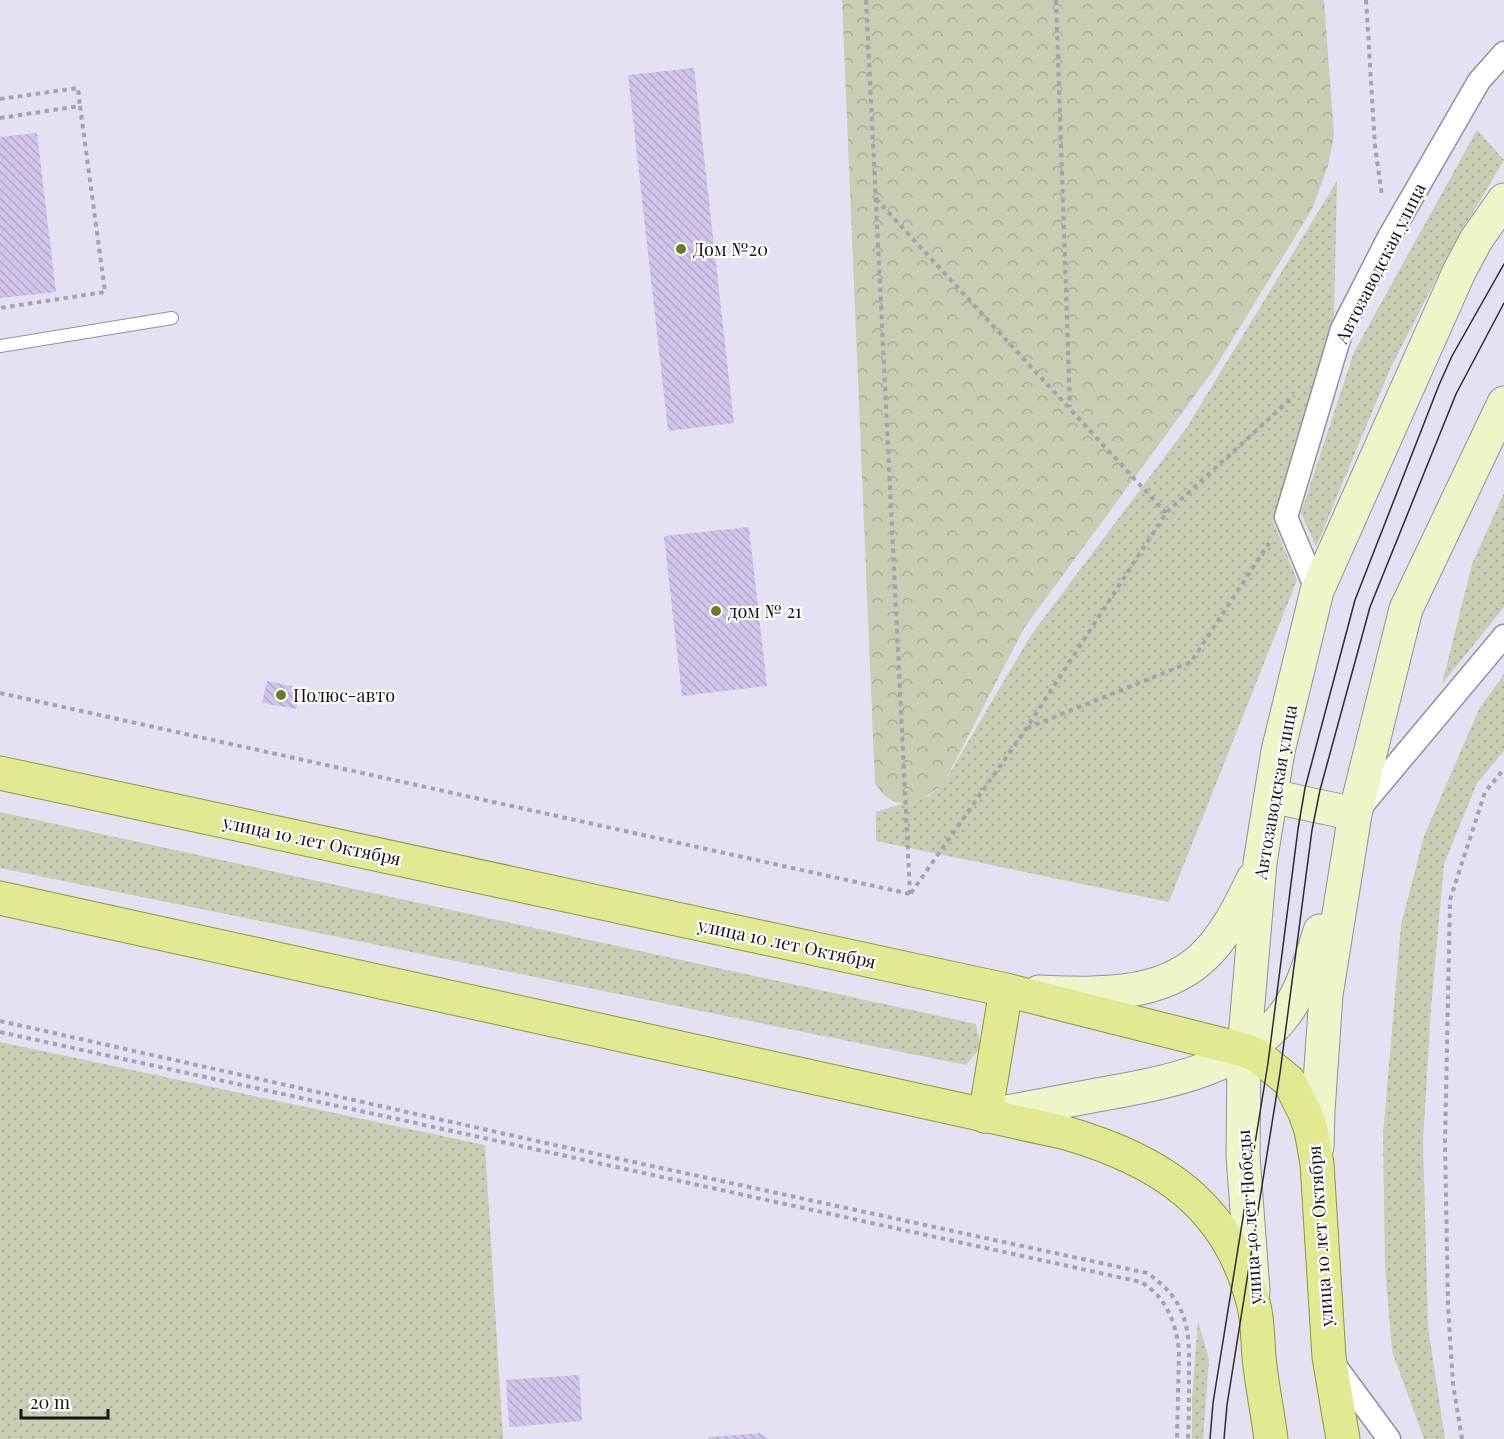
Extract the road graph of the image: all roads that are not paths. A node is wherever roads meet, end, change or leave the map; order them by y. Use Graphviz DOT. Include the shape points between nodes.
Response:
graph roads {
  1 [pos="1504,53"];
  2 [pos="1504,200"];
  3 [pos="172,318"];
  4 [pos="0,346"];
  5 [pos="1504,404"];
  6 [pos="1317,591"];
  7 [pos="1504,636"];
  8 [pos="0,773"];
  9 [pos="1271,796"];
  10 [pos="1355,814"];
  11 [pos="1260,864"];
  12 [pos="0,898"];
  13 [pos="1006,990"];
  14 [pos="1247,995"];
  15 [pos="1244,1050"];
  16 [pos="985,1116"];
  17 [pos="1317,1164"];
  18 [pos="1254,1305"];
  19 [pos="1329,1357"];
  20 [pos="1272,1439"];
  21 [pos="1343,1439"];
  22 [pos="1389,1439"];
  1 -- 6 [label="street, Автозаводская улица" via="1479,81 1389,237 1342,329 1286,517"];
  2 -- 6 [label="main road, Автозаводская улица" via="1459,272"];
  3 -- 4 [label="lane"];
  5 -- 10 [label="main road" via="1406,609"];
  6 -- 9 [label="main road, Автозаводская улица" via="1278,751"];
  7 -- 10 [label="street"];
  8 -- 13 [label="main road, улица 10 лет Октября"];
  9 -- 10 [label="main road"];
  9 -- 11 [label="main road, Автозаводская улица"];
  10 -- 15 [label="main road" via="1301,988 1277,1023"];
  10 -- 17 [label="main road" via="1326,995"];
  11 -- 13 [label="main road" via="1218,939 1203,958 1182,974 1154,986 1122,992"];
  11 -- 14 [label="main road, Автозаводская улица"];
  12 -- 16 [label="main road"];
  13 -- 15 [label="main road, улица 10 лет Октября"];
  13 -- 16 [label="main road"];
  14 -- 15 [label="main road, улица 40 лет Победы"];
  15 -- 16 [label="main road" via="1216,1066 1167,1081"];
  15 -- 17 [label="main road, улица 10 лет Октября" via="1258,1056 1288,1081 1308,1121"];
  15 -- 18 [label="main road, улица 40 лет Победы" via="1243,1156"];
  16 -- 18 [label="main road" via="1086,1139 1171,1180 1223,1230 1245,1273"];
  17 -- 19 [label="main road, улица 10 лет Октября"];
  18 -- 20 [label="main road, улица 40 лет Победы"];
  19 -- 21 [label="main road"];
  19 -- 22 [label="street"];
}
